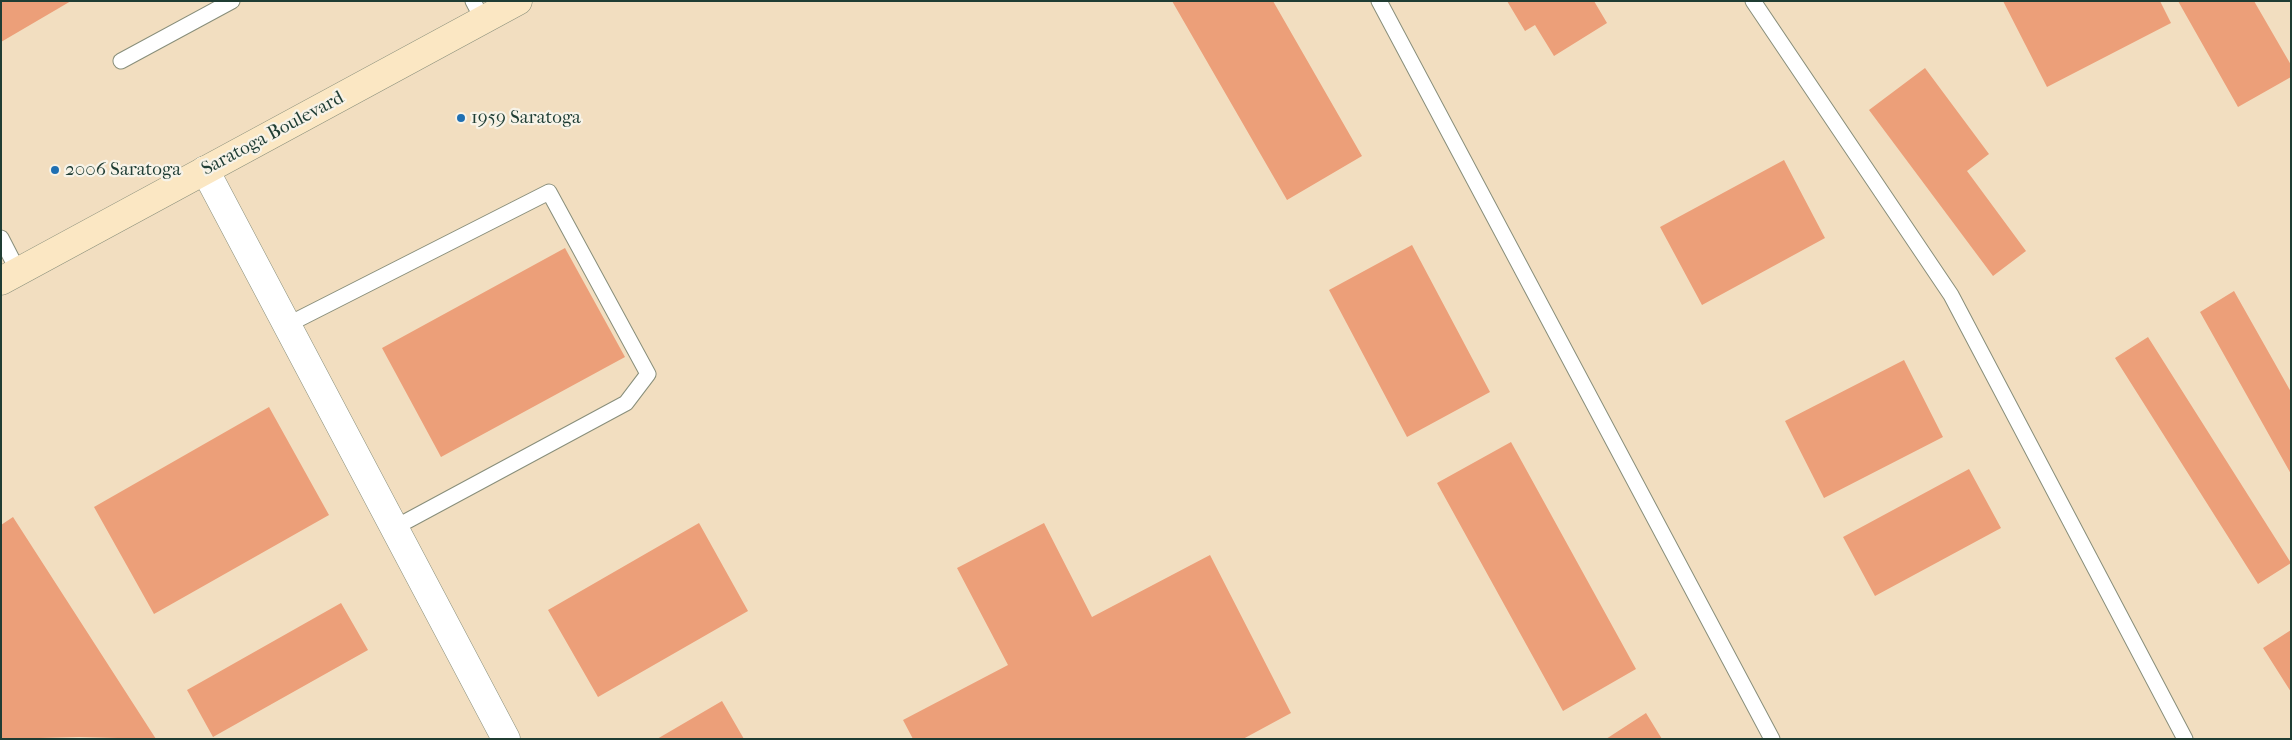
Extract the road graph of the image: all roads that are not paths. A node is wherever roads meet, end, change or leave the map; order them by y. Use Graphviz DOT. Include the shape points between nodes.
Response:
graph roads {
  1 [pos="232,1"];
  2 [pos="518,1"];
  3 [pos="1379,1"];
  4 [pos="1753,1"];
  5 [pos="478,11"];
  6 [pos="120,61"];
  7 [pos="205,170"];
  8 [pos="1,238"];
  9 [pos="10,276"];
  10 [pos="287,325"];
  11 [pos="394,528"];
  12 [pos="506,739"];
  13 [pos="1772,739"];
  14 [pos="2185,739"];
  1 -- 6 [label="lane"];
  2 -- 5 [label="main road, Saratoga Boulevard"];
  3 -- 13 [label="lane"];
  4 -- 14 [label="lane" via="1951,295"];
  5 -- 7 [label="main road, Saratoga Boulevard"];
  7 -- 9 [label="main road, Saratoga Boulevard"];
  7 -- 10 [label="street"];
  8 -- 9 [label="lane"];
  10 -- 11 [label="street"];
  10 -- 11 [label="lane" via="549,192 648,374 626,403"];
  11 -- 12 [label="street"];
}
